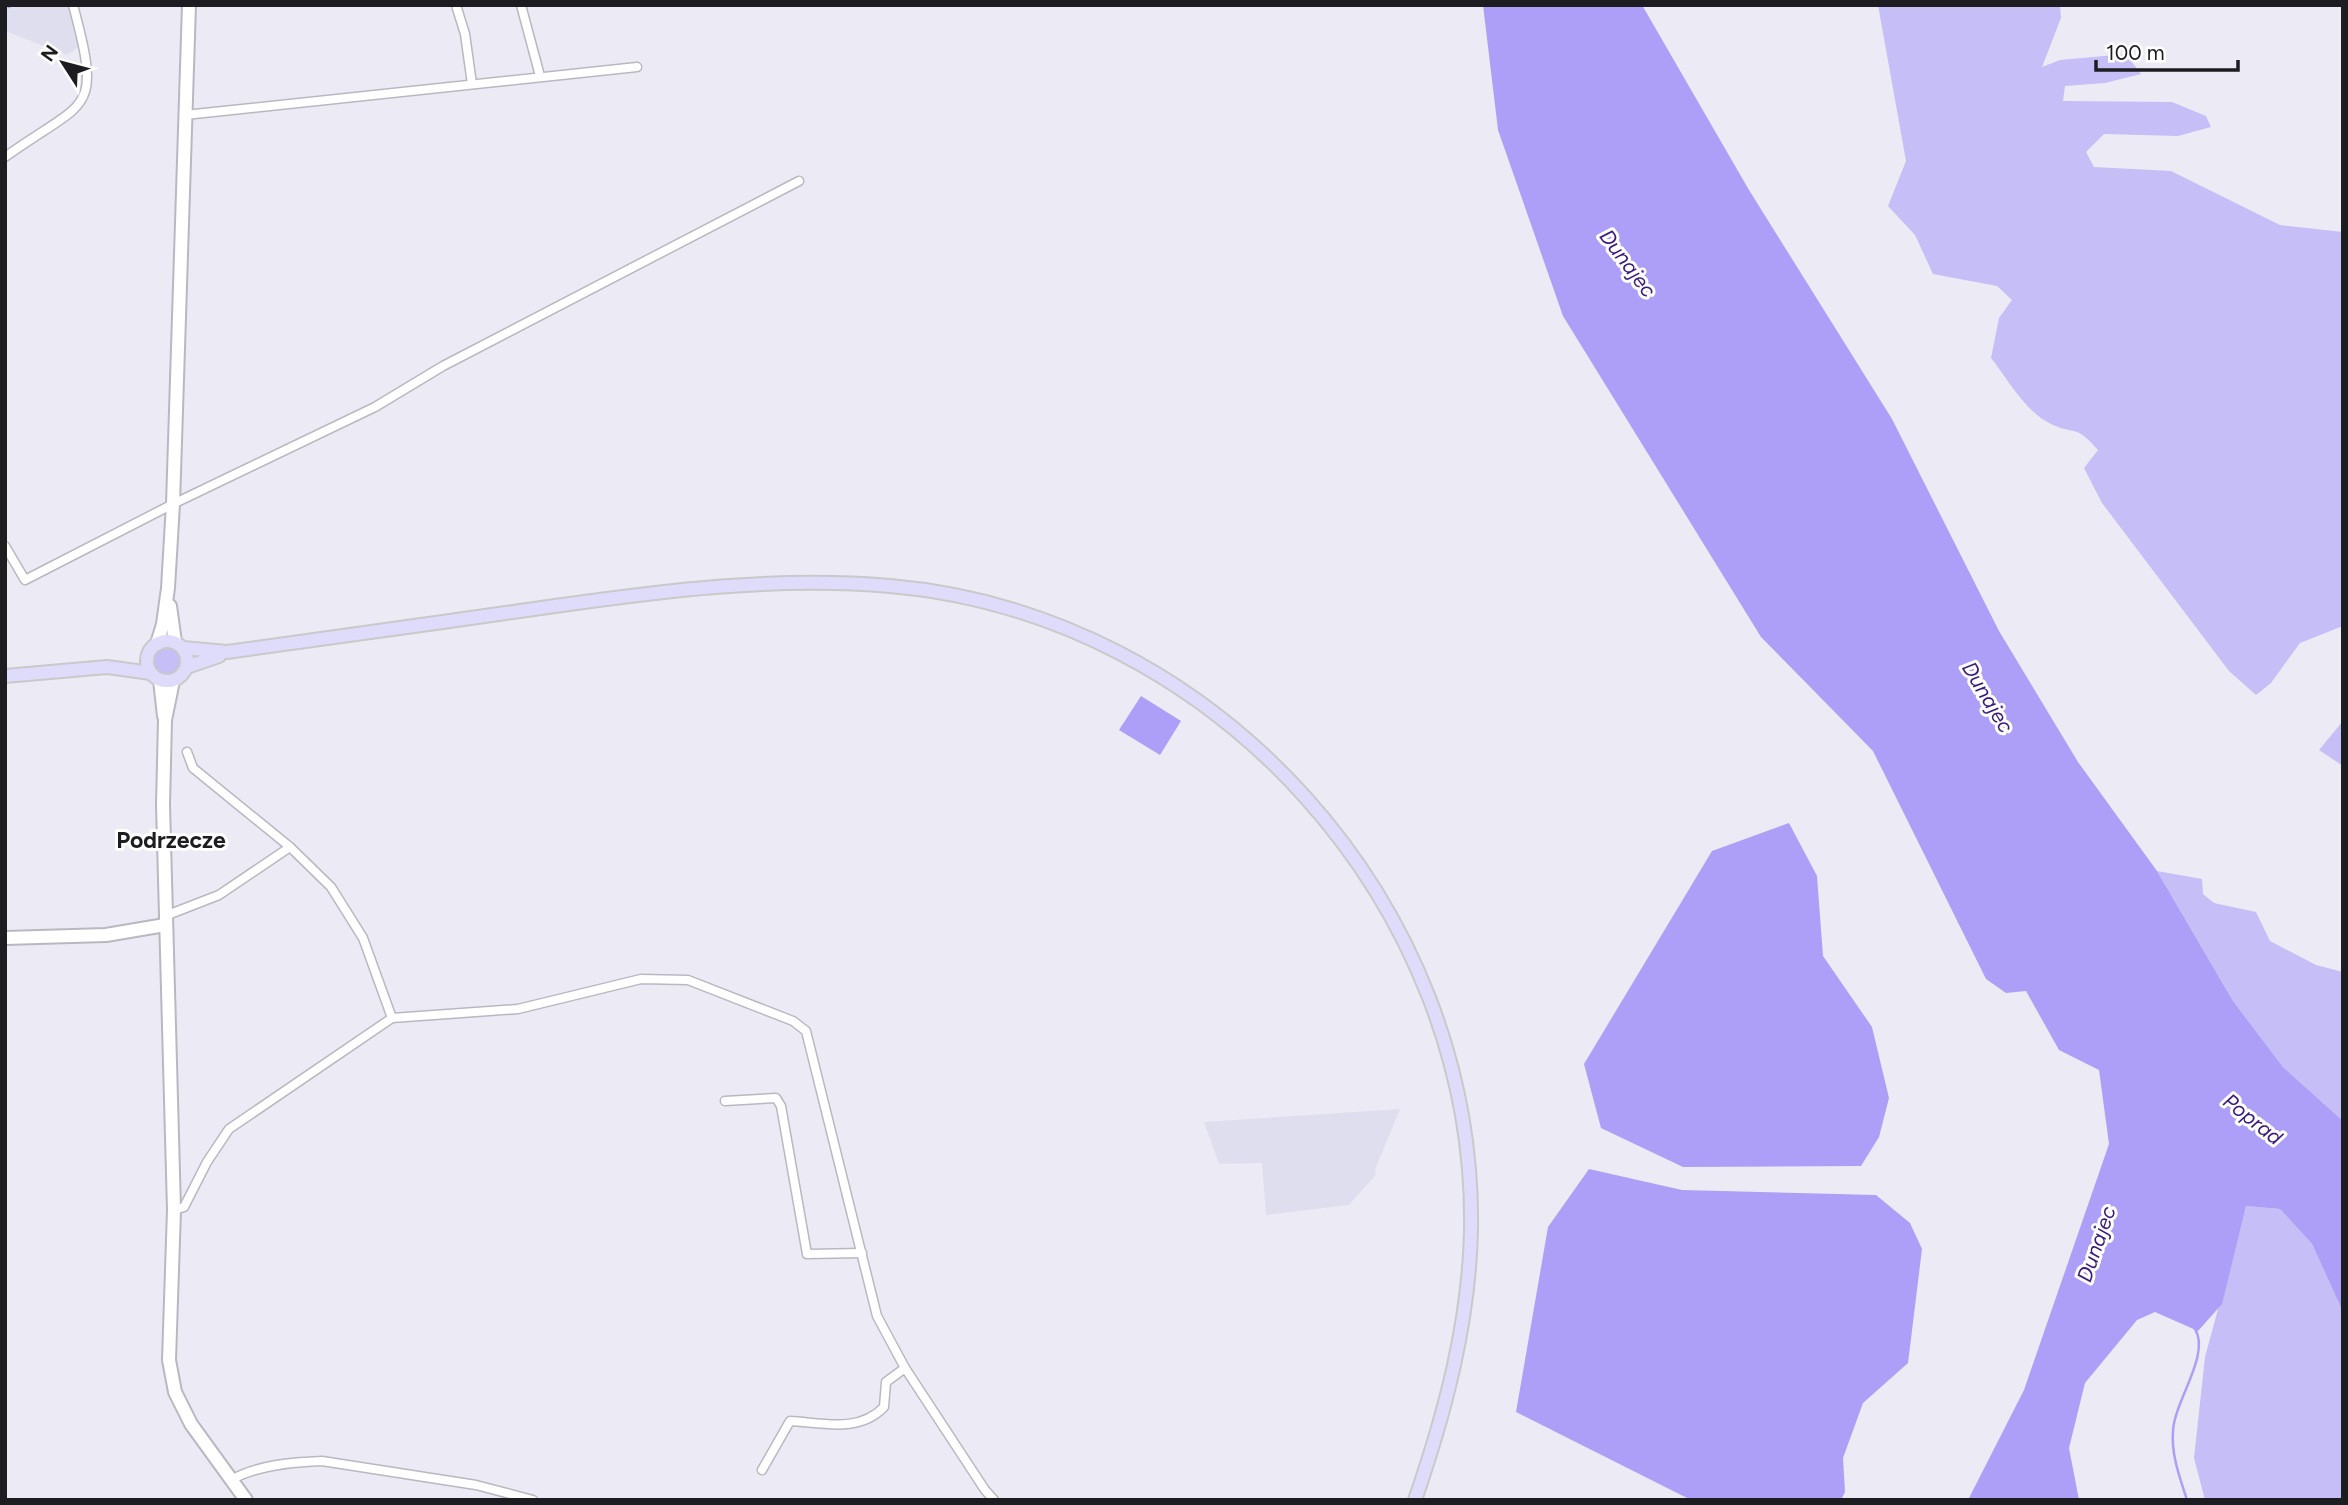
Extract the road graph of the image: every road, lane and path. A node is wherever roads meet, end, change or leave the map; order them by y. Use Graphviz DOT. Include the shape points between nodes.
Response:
graph roads {
  1 [pos="72,5"];
  2 [pos="188,5"];
  3 [pos="456,5"];
  4 [pos="521,5"];
  5 [pos="637,67"];
  6 [pos="540,76"];
  7 [pos="472,84"];
  8 [pos="185,115"];
  9 [pos="5,157"];
  10 [pos="799,181"];
  11 [pos="173,504"];
  12 [pos="5,545"];
  13 [pos="168,588"];
  14 [pos="179,645"];
  15 [pos="153,649"];
  16 [pos="227,652"];
  17 [pos="107,667"];
  18 [pos="187,667"];
  19 [pos="5,676"];
  20 [pos="161,678"];
  21 [pos="187,752"];
  22 [pos="290,847"];
  23 [pos="165,920"];
  24 [pos="5,938"];
  25 [pos="392,1018"];
  26 [pos="725,1101"];
  27 [pos="174,1210"];
  28 [pos="862,1253"];
  29 [pos="905,1368"];
  30 [pos="762,1469"];
  31 [pos="231,1480"];
  32 [pos="246,1500"];
  33 [pos="533,1500"];
  34 [pos="994,1500"];
  35 [pos="1415,1500"];
  1 -- 9 [label="street" via="87,74 85,98 61,122"];
  2 -- 8 [label="street"];
  3 -- 7 [label="street"];
  4 -- 6 [label="street"];
  5 -- 6 [label="street"];
  6 -- 7 [label="street"];
  7 -- 8 [label="street"];
  8 -- 11 [label="street"];
  10 -- 11 [label="street" via="443,366 375,407"];
  11 -- 12 [label="street" via="25,580"];
  11 -- 13 [label="street"];
  13 -- 14 [label="street"];
  13 -- 15 [label="street" via="163,624"];
  14 -- 15 [label="main road"];
  14 -- 16 [label="main road"];
  14 -- 18 [label="main road"];
  15 -- 17 [label="main road"];
  15 -- 20 [label="main road"];
  16 -- 18 [label="main road"];
  16 -- 35 [label="main road" via="711,586 891,586 984,602 1058,625 1146,667 1218,714 1306,794 1363,866 1413,958 1445,1044 1461,1107 1471,1229 1466,1306 1457,1358"];
  17 -- 19 [label="main road"];
  17 -- 20 [label="main road"];
  18 -- 20 [label="main road"];
  20 -- 23 [label="street"];
  21 -- 22 [label="street" via="193,768"];
  22 -- 23 [label="street" via="219,895"];
  22 -- 25 [label="street" via="331,887 363,938"];
  23 -- 24 [label="street" via="106,935"];
  23 -- 27 [label="street"];
  25 -- 27 [label="street" via="229,1129 184,1207"];
  25 -- 28 [label="street" via="518,1009 641,979 688,980 793,1021 806,1031"];
  26 -- 28 [label="street" via="775,1098 781,1106 807,1254"];
  27 -- 31 [label="street" via="168,1343 171,1376 191,1424"];
  28 -- 29 [label="street" via="877,1317"];
  29 -- 30 [label="street" via="886,1382 884,1407 872,1420 850,1425 790,1421"];
  29 -- 34 [label="street"];
  31 -- 32 [label="street"];
  31 -- 33 [label="street" via="296,1461 322,1461 476,1485"];
}
